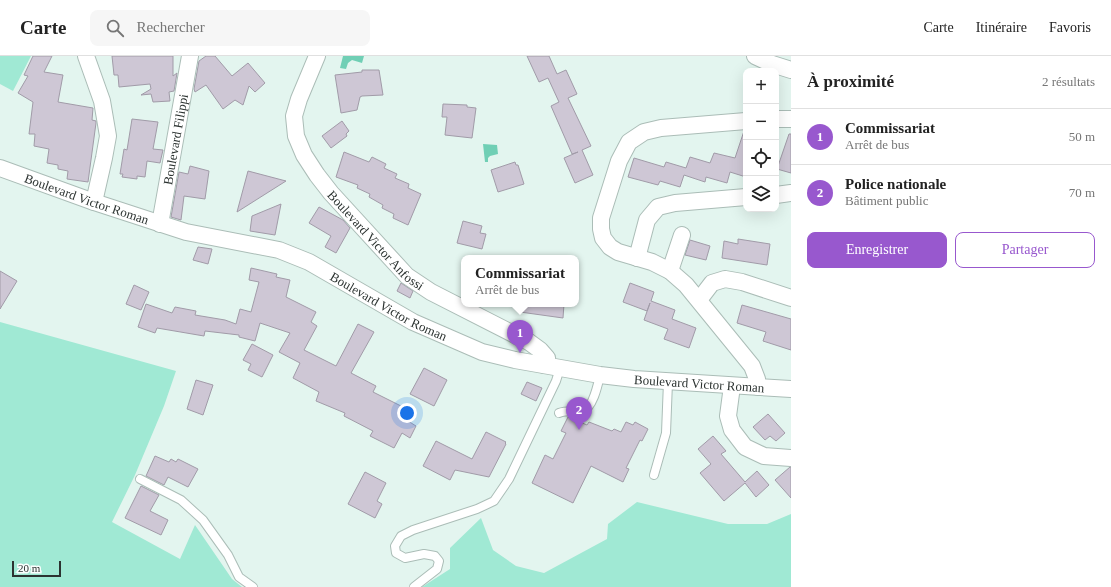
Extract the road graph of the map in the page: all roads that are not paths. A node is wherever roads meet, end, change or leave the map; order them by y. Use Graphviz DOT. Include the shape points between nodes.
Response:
graph roads {
  1 [pos="86,56"];
  2 [pos="190,56"];
  3 [pos="317,56"];
  4 [pos="755,56"];
  5 [pos="791,70"];
  6 [pos="779,119"];
  7 [pos="791,119"];
  8 [pos="743,121"];
  9 [pos="0,168"];
  10 [pos="791,194"];
  11 [pos="779,195"];
  12 [pos="743,197"];
  13 [pos="94,202"];
  14 [pos="160,224"];
  15 [pos="682,235"];
  16 [pos="638,258"];
  17 [pos="670,271"];
  18 [pos="791,298"];
  19 [pos="699,300"];
  20 [pos="544,365"];
  21 [pos="560,368"];
  22 [pos="600,375"];
  23 [pos="668,382"];
  24 [pos="732,386"];
  25 [pos="758,387"];
  26 [pos="791,389"];
  27 [pos="559,413"];
  28 [pos="791,458"];
  29 [pos="654,475"];
  30 [pos="140,479"];
  31 [pos="253,587"];
  32 [pos="414,587"];
  1 -- 13 [label="street" via="102,101 108,136"];
  2 -- 14 [label="street, Boulevard Filippi"];
  3 -- 20 [label="street, Boulevard Victor Anfossi" via="294,116 296,136 304,155 317,174 331,193 407,276 431,292 529,342 546,358"];
  4 -- 5 [label="street"];
  6 -- 7 [label="street"];
  8 -- 16 [label="street" via="661,128 644,132 629,142 619,161 601,218 601,229 603,238 610,247"];
  9 -- 13 [label="street, Boulevard Victor Roman"];
  10 -- 11 [label="street"];
  12 -- 16 [label="street" via="675,203 658,207 647,220"];
  13 -- 14 [label="street, Boulevard Victor Roman"];
  14 -- 20 [label="street, Boulevard Victor Roman" via="186,232 279,250 309,262 413,322 453,340 482,352"];
  15 -- 17 [label="street"];
  16 -- 17 [label="street"];
  17 -- 19 [label="street"];
  18 -- 19 [label="street" via="725,279 712,283"];
  19 -- 25 [label="street" via="752,366"];
  20 -- 21 [label="street, Boulevard Victor Roman"];
  21 -- 22 [label="street, Boulevard Victor Roman"];
  21 -- 32 [label="lane" via="509,479 494,501 401,536 395,546 396,553 405,558 424,554 435,556 439,561 437,569"];
  22 -- 23 [label="street, Boulevard Victor Roman"];
  22 -- 27 [label="lane" via="589,407 584,411"];
  23 -- 24 [label="street, Boulevard Victor Roman"];
  23 -- 29 [label="lane" via="666,433"];
  24 -- 25 [label="street, Boulevard Victor Roman"];
  24 -- 28 [label="street" via="728,416 732,430 746,447 764,456"];
  25 -- 26 [label="street, Boulevard Victor Roman"];
  30 -- 31 [label="lane" via="181,500 203,520 228,555 239,576"];
}
